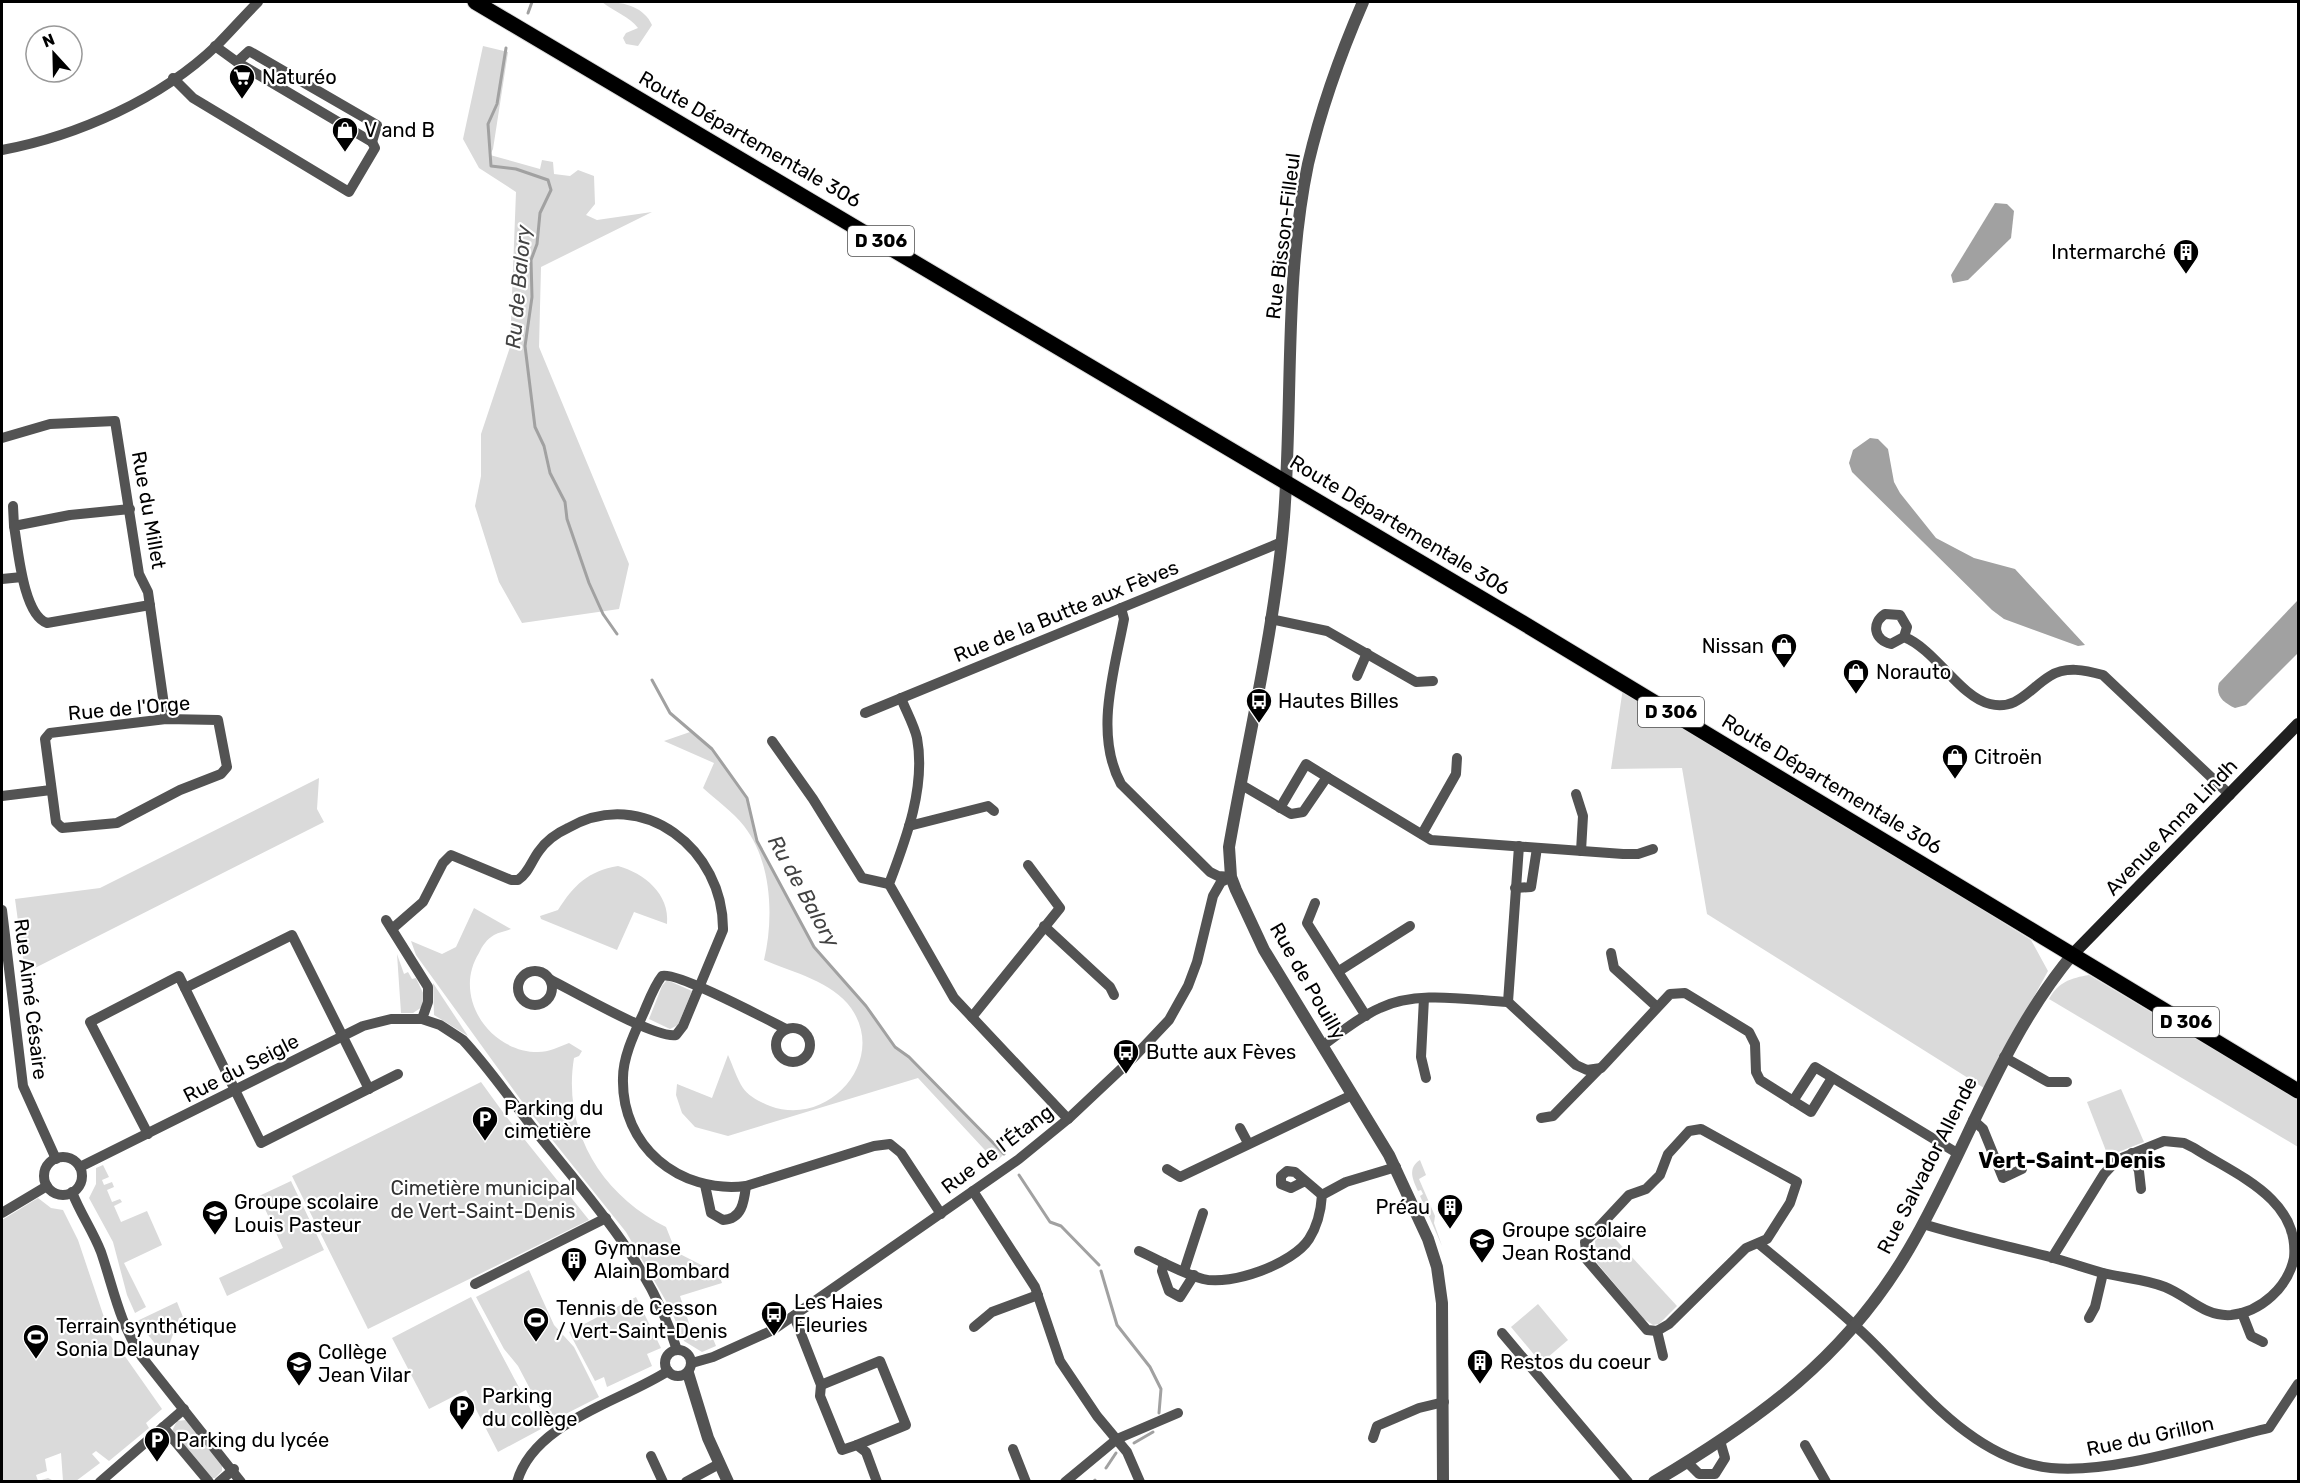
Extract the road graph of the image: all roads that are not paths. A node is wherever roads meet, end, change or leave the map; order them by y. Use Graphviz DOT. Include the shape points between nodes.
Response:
graph roads {
  1 [pos="258,2"];
  2 [pos="475,2"];
  3 [pos="1363,2"];
  4 [pos="215,46"];
  5 [pos="237,62"];
  6 [pos="173,78"];
  7 [pos="308,84"];
  8 [pos="296,96"];
  9 [pos="372,142"];
  10 [pos="2,150"];
  11 [pos="2,438"];
  12 [pos="1286,483"];
  13 [pos="13,506"];
  14 [pos="130,509"];
  15 [pos="15,526"];
  16 [pos="1282,542"];
  17 [pos="22,577"];
  18 [pos="2,579"];
  19 [pos="150,606"];
  20 [pos="1121,608"];
  21 [pos="1270,619"];
  22 [pos="1904,637"];
  23 [pos="1367,653"];
  24 [pos="1357,676"];
  25 [pos="1432,681"];
  26 [pos="901,698"];
  27 [pos="865,713"];
  28 [pos="166,719"];
  29 [pos="2298,724"];
  30 [pos="772,741"];
  31 [pos="1457,758"];
  32 [pos="1327,777"];
  33 [pos="1240,784"];
  34 [pos="51,790"];
  35 [pos="1576,794"];
  36 [pos="2230,795"];
  37 [pos="2,796"];
  38 [pos="1281,808"];
  39 [pos="994,811"];
  40 [pos="909,826"];
  41 [pos="1422,834"];
  42 [pos="1519,846"];
  43 [pos="1537,848"];
  44 [pos="1653,849"];
  45 [pos="1581,851"];
  46 [pos="1028,865"];
  47 [pos="1231,877"];
  48 [pos="889,884"];
  49 [pos="1515,888"];
  50 [pos="1315,903"];
  51 [pos="2,910"];
  52 [pos="1044,926"];
  53 [pos="1410,926"];
  54 [pos="1611,954"];
  55 [pos="2072,956"];
  56 [pos="1339,971"];
  57 [pos="550,980"];
  58 [pos="185,988"];
  59 [pos="700,988"];
  60 [pos="1114,995"];
  61 [pos="1424,998"];
  62 [pos="1508,1002"];
  63 [pos="1657,1007"];
  64 [pos="1366,1016"];
  65 [pos="972,1017"];
  66 [pos="422,1018"];
  67 [pos="638,1024"];
  68 [pos="786,1029"];
  69 [pos="344,1036"];
  70 [pos="1322,1046"];
  71 [pos="2004,1057"];
  72 [pos="1601,1068"];
  73 [pos="398,1074"];
  74 [pos="1426,1078"];
  75 [pos="1832,1078"];
  76 [pos="2067,1082"];
  77 [pos="369,1089"];
  78 [pos="235,1091"];
  79 [pos="2298,1091"];
  80 [pos="1352,1095"];
  81 [pos="1793,1101"];
  82 [pos="1541,1118"];
  83 [pos="1068,1119"];
  84 [pos="1973,1120"];
  85 [pos="1240,1128"];
  86 [pos="148,1134"];
  87 [pos="1248,1143"];
  88 [pos="1957,1153"];
  89 [pos="2132,1153"];
  90 [pos="56,1159"];
  91 [pos="80,1167"];
  92 [pos="1396,1167"];
  93 [pos="1167,1169"];
  94 [pos="2022,1169"];
  95 [pos="1305,1181"];
  96 [pos="705,1185"];
  97 [pos="47,1186"];
  98 [pos="746,1186"];
  99 [pos="2141,1189"];
  100 [pos="973,1191"];
  101 [pos="72,1192"];
  102 [pos="1322,1195"];
  103 [pos="2,1213"];
  104 [pos="941,1214"];
  105 [pos="1203,1214"];
  106 [pos="606,1218"];
  107 [pos="1923,1224"];
  108 [pos="1760,1244"];
  109 [pos="1139,1251"];
  110 [pos="2052,1258"];
  111 [pos="1164,1263"];
  112 [pos="1189,1273"];
  113 [pos="2103,1273"];
  114 [pos="475,1284"];
  115 [pos="1038,1294"];
  116 [pos="2242,1313"];
  117 [pos="794,1316"];
  118 [pos="2089,1318"];
  119 [pos="1856,1326"];
  120 [pos="974,1327"];
  121 [pos="1657,1331"];
  122 [pos="1502,1333"];
  123 [pos="2263,1342"];
  124 [pos="677,1350"];
  125 [pos="1663,1356"];
  126 [pos="690,1368"];
  127 [pos="668,1371"];
  128 [pos="821,1384"];
  129 [pos="2298,1384"];
  130 [pos="1444,1402"];
  131 [pos="184,1409"];
  132 [pos="1178,1413"];
  133 [pos="163,1427"];
  134 [pos="1373,1438"];
  135 [pos="1117,1439"];
  136 [pos="1720,1441"];
  137 [pos="856,1445"];
  138 [pos="1805,1446"];
  139 [pos="1013,1449"];
  140 [pos="651,1456"];
  141 [pos="1687,1462"];
  142 [pos="719,1464"];
  143 [pos="234,1469"];
  144 [pos="1718,1478"];
  145 [pos="100,1482"];
  146 [pos="209,1482"];
  147 [pos="219,1482"];
  148 [pos="241,1482"];
  149 [pos="517,1482"];
  150 [pos="663,1482"];
  151 [pos="686,1482"];
  152 [pos="728,1482"];
  153 [pos="878,1482"];
  154 [pos="1026,1482"];
  155 [pos="1065,1482"];
  156 [pos="1140,1482"];
  157 [pos="1443,1482"];
  158 [pos="1628,1482"];
  159 [pos="1654,1482"];
  160 [pos="1826,1482"];
  1 -- 4 [label="street"];
  2 -- 12 [label="main road, Route Départementale 306 / D 306" via="948,279"];
  3 -- 12 [label="street, Rue Bisson-Filleul" via="1321,111 1308,167 1293,306"];
  4 -- 5 [label="street"];
  4 -- 6 [label="street"];
  5 -- 7 [label="street" via="249,51"];
  5 -- 8 [label="street"];
  6 -- 9 [label="street" via="193,98 349,192 375,148"];
  6 -- 10 [label="street" via="87,126"];
  7 -- 8 [label="street" via="308,92"];
  7 -- 9 [label="street" via="377,125"];
  8 -- 9 [label="street"];
  11 -- 14 [label="street, Rue du Millet" via="50,424 115,421"];
  12 -- 16 [label="street, Rue de Pouilly"];
  12 -- 55 [label="main road, Route Départementale 306 / D 306" via="1908,853"];
  13 -- 15 [label="street"];
  14 -- 15 [label="street"];
  14 -- 19 [label="street, Rue du Millet" via="139,574"];
  15 -- 17 [label="street"];
  16 -- 20 [label="street, Rue de la Butte aux Fèves"];
  16 -- 21 [label="street, Rue de Pouilly"];
  17 -- 18 [label="street"];
  17 -- 19 [label="street" via="36,615 47,623"];
  19 -- 28 [label="street, Rue du Millet"];
  20 -- 26 [label="street, Rue de la Butte aux Fèves"];
  20 -- 47 [label="street" via="1124,619 1106,733 1115,772 1121,784 1210,872"];
  21 -- 23 [label="street" via="1327,631"];
  21 -- 33 [label="street, Rue de Pouilly"];
  22 -- 36 [label="street" via="1917,642 1974,696 1990,704 2005,705 2023,699 2050,675 2068,670 2085,669 2103,675"];
  23 -- 24 [label="street"];
  23 -- 25 [label="street" via="1416,682"];
  26 -- 27 [label="street, Rue de la Butte aux Fèves"];
  26 -- 40 [label="street" via="917,738 919,785"];
  28 -- 34 [label="street, Rue de l'Orge" via="50,733 45,738"];
  28 -- 34 [label="street, Rue de l'Orge" via="218,720 227,767 221,774 180,790 117,823 62,828 56,822"];
  29 -- 36 [label="main road, Avenue Anna Lindh"];
  30 -- 48 [label="street" via="862,878"];
  31 -- 41 [label="street" via="1456,774"];
  32 -- 38 [label="street" via="1303,812 1291,814"];
  32 -- 38 [label="street" via="1306,764"];
  32 -- 41 [label="street"];
  33 -- 38 [label="street"];
  33 -- 47 [label="street, Rue de Pouilly" via="1229,848"];
  34 -- 37 [label="street"];
  35 -- 45 [label="street" via="1583,816"];
  36 -- 55 [label="main road, Avenue Anna Lindh"];
  39 -- 40 [label="street" via="988,806"];
  40 -- 48 [label="street"];
  41 -- 42 [label="street" via="1431,840"];
  42 -- 43 [label="street"];
  42 -- 49 [label="street"];
  43 -- 45 [label="street"];
  43 -- 49 [label="street" via="1531,887"];
  44 -- 45 [label="street" via="1638,854"];
  46 -- 52 [label="street" via="1060,908"];
  47 -- 70 [label="street, Rue de Pouilly" via="1275,971"];
  47 -- 83 [label="street, Rue de l'Étang" via="1221,882 1213,896 1197,962 1168,1020"];
  48 -- 65 [label="street" via="954,999"];
  49 -- 62 [label="street"];
  50 -- 56 [label="street" via="1307,923"];
  51 -- 90 [label="street, Rue Aimé Césaire" via="23,1086"];
  52 -- 60 [label="street"];
  52 -- 65 [label="street"];
  53 -- 56 [label="street"];
  54 -- 63 [label="street" via="1614,968"];
  55 -- 71 [label="street, Rue Salvador Allende" via="2050,982"];
  55 -- 79 [label="main road, Route Départementale 306 / D 306"];
  56 -- 64 [label="street"];
  57 -- 67 [label="street"];
  58 -- 69 [label="street" via="292,935"];
  58 -- 78 [label="street"];
  58 -- 86 [label="street" via="179,976 90,1022"];
  59 -- 66 [label="street" via="723,930 723,916 716,885 697,852 661,825 624,816 587,819 540,848 518,880 451,855 423,902 389,925 428,987"];
  59 -- 67 [label="street" via="676,1035"];
  59 -- 67 [label="street" via="670,975 663,976"];
  59 -- 68 [label="street"];
  61 -- 62 [label="street"];
  61 -- 64 [label="street" via="1381,1007"];
  61 -- 74 [label="street" via="1421,1057"];
  62 -- 72 [label="street" via="1576,1065 1587,1070"];
  63 -- 72 [label="street"];
  63 -- 81 [label="street" via="1670,994 1685,993 1749,1032 1755,1044 1760,1080"];
  64 -- 70 [label="street"];
  65 -- 83 [label="street"];
  66 -- 69 [label="street, Rue du Seigle" via="376,1021"];
  66 -- 106 [label="street" via="463,1040"];
  67 -- 96 [label="street" via="623,1076 629,1120 659,1163 672,1173"];
  69 -- 77 [label="street"];
  69 -- 78 [label="street, Rue du Seigle"];
  70 -- 80 [label="street, Rue de Pouilly"];
  71 -- 76 [label="street" via="2048,1082"];
  71 -- 84 [label="street, Rue Salvador Allende"];
  72 -- 82 [label="street" via="1553,1116"];
  73 -- 77 [label="street"];
  75 -- 81 [label="street" via="1815,1067"];
  75 -- 81 [label="street" via="1811,1112"];
  75 -- 88 [label="street"];
  77 -- 78 [label="street" via="261,1143"];
  78 -- 86 [label="street, Rue du Seigle"];
  80 -- 87 [label="street"];
  80 -- 92 [label="street, Rue de Pouilly"];
  83 -- 100 [label="street, Rue de l'Étang"];
  84 -- 88 [label="street, Rue Salvador Allende"];
  84 -- 94 [label="street" via="1983,1129 2003,1178"];
  85 -- 87 [label="street"];
  86 -- 91 [label="street, Rue du Seigle"];
  87 -- 93 [label="street" via="1180,1177"];
  88 -- 107 [label="street, Rue Salvador Allende"];
  89 -- 99 [label="street"];
  89 -- 110 [label="street" via="2117,1160 2104,1174"];
  89 -- 116 [label="street" via="2164,1141 2184,1143 2275,1199 2291,1225 2293,1262 2278,1292"];
  90 -- 91 [label="street" via="69,1158"];
  90 -- 97 [label="street" via="45,1170"];
  91 -- 101 [label="street" via="82,1178"];
  92 -- 102 [label="street" via="1346,1182"];
  92 -- 130 [label="street, Rue de Pouilly" via="1428,1239 1438,1274"];
  95 -- 102 [label="street"];
  96 -- 98 [label="street"];
  96 -- 98 [label="street" via="711,1213 723,1220 741,1210"];
  97 -- 101 [label="street" via="58,1194"];
  97 -- 103 [label="street"];
  98 -- 104 [label="street" via="890,1144 901,1152"];
  100 -- 104 [label="street, Rue de l'Étang"];
  100 -- 115 [label="street"];
  101 -- 131 [label="street" via="100,1251 129,1338"];
  102 -- 112 [label="street" via="1320,1217 1308,1241 1280,1262 1236,1278 1205,1279"];
  104 -- 117 [label="street, Rue de l'Étang"];
  105 -- 112 [label="street"];
  106 -- 114 [label="street"];
  106 -- 124 [label="street" via="654,1292"];
  107 -- 110 [label="street"];
  107 -- 119 [label="street, Rue Salvador Allende" via="1898,1268"];
  108 -- 119 [label="street, Rue du Grillon"];
  108 -- 121 [label="street" via="1746,1248"];
  108 -- 121 [label="street" via="1790,1203 1797,1182 1701,1129 1689,1131 1668,1154 1660,1175 1646,1189 1629,1195 1585,1242 1587,1260 1647,1329"];
  109 -- 111 [label="street"];
  110 -- 113 [label="street"];
  111 -- 112 [label="street"];
  111 -- 112 [label="street" via="1162,1271 1169,1291 1180,1297"];
  113 -- 116 [label="street" via="2166,1287 2211,1312"];
  113 -- 118 [label="street"];
  115 -- 120 [label="street" via="992,1312"];
  115 -- 135 [label="street" via="1060,1361"];
  116 -- 123 [label="street" via="2252,1336"];
  117 -- 126 [label="street, Rue de l'Étang"];
  117 -- 128 [label="street"];
  119 -- 129 [label="street, Rue du Grillon" via="1967,1433 1997,1452 2050,1468 2114,1464 2269,1428"];
  119 -- 136 [label="street, Rue Salvador Allende" via="1800,1383"];
  121 -- 125 [label="street"];
  122 -- 158 [label="street"];
  124 -- 126 [label="street" via="686,1352"];
  124 -- 127 [label="street" via="665,1360"];
  126 -- 127 [label="street" via="680,1376"];
  126 -- 142 [label="street"];
  127 -- 149 [label="street" via="547,1436 526,1460"];
  128 -- 137 [label="street" via="820,1395 842,1450"];
  128 -- 137 [label="street" via="880,1361 906,1425"];
  130 -- 134 [label="street" via="1377,1426"];
  130 -- 157 [label="street, Rue de Pouilly"];
  131 -- 133 [label="street"];
  131 -- 143 [label="street"];
  132 -- 135 [label="street"];
  133 -- 145 [label="street"];
  133 -- 146 [label="street"];
  135 -- 155 [label="street"];
  135 -- 156 [label="street"];
  136 -- 141 [label="street, Rue Salvador Allende"];
  136 -- 144 [label="street" via="1726,1452"];
  137 -- 153 [label="street" via="866,1452"];
  138 -- 160 [label="street"];
  139 -- 154 [label="street"];
  140 -- 150 [label="street"];
  141 -- 144 [label="street" via="1699,1474"];
  141 -- 159 [label="street, Rue Salvador Allende"];
  142 -- 151 [label="street"];
  142 -- 152 [label="street"];
  143 -- 147 [label="street"];
  143 -- 148 [label="street"];
}
